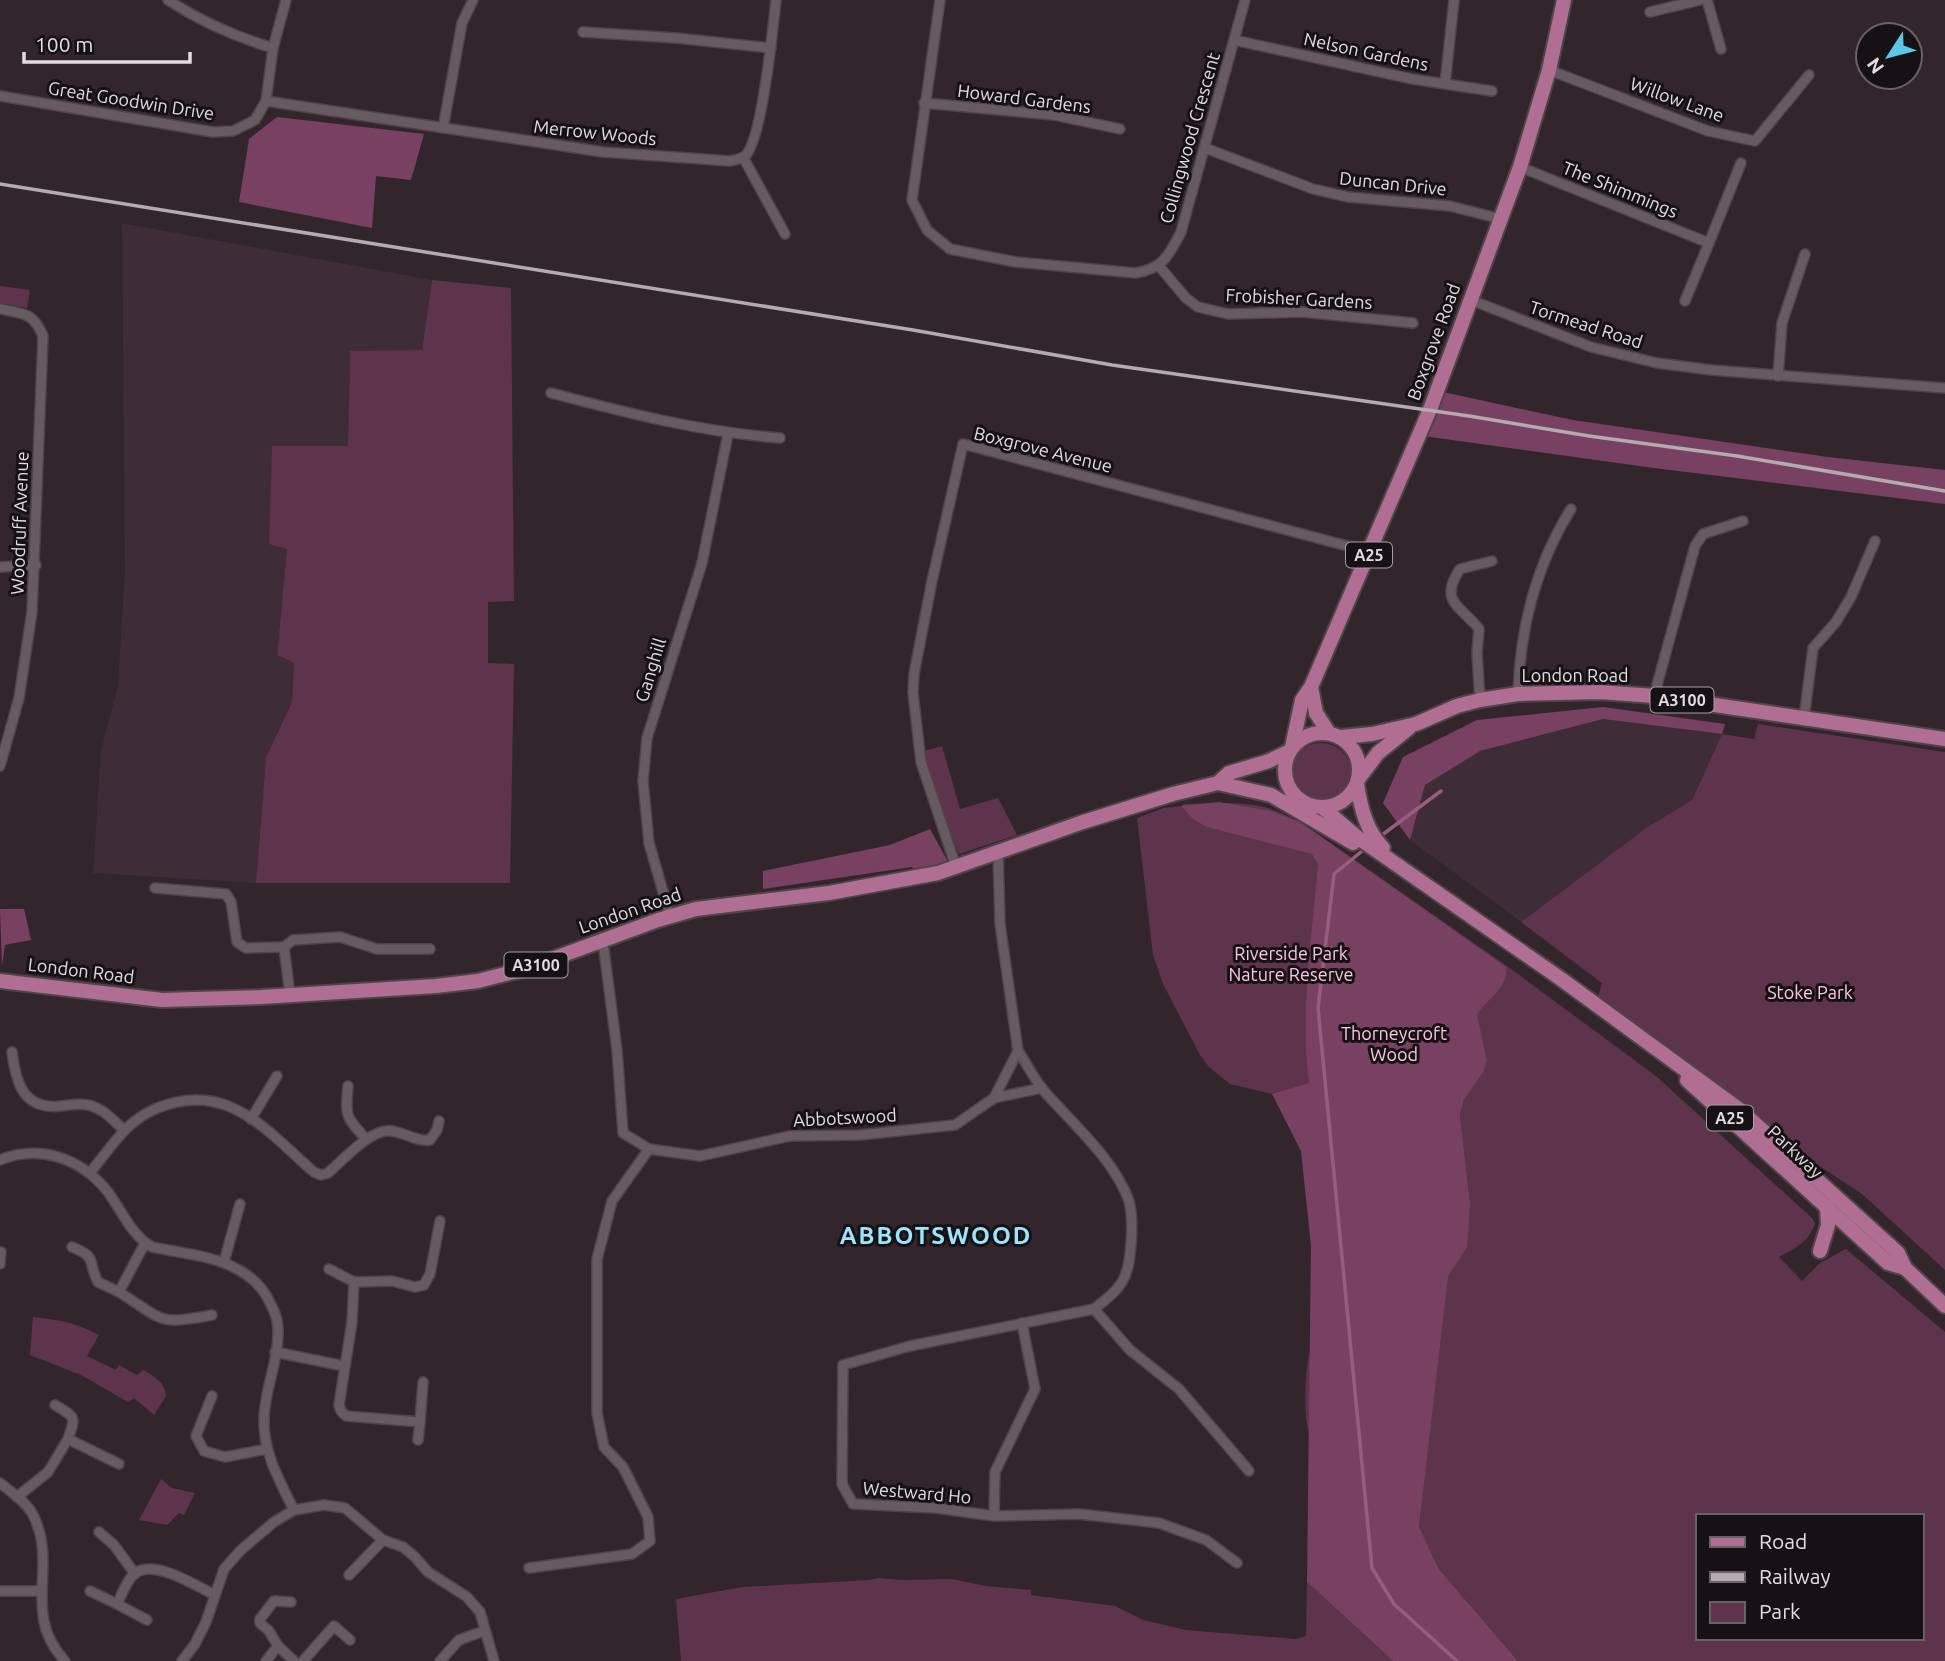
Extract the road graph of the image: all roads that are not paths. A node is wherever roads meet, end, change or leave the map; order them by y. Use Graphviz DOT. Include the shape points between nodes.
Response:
graph roads {
  1 [pos="168,0"];
  2 [pos="286,0"];
  3 [pos="473,0"];
  4 [pos="776,0"];
  5 [pos="940,0"];
  6 [pos="1245,0"];
  7 [pos="1454,0"];
  8 [pos="1564,0"];
  9 [pos="1700,0"];
  10 [pos="1707,0"];
  11 [pos="1650,12"];
  12 [pos="583,32"];
  13 [pos="1234,40"];
  14 [pos="273,48"];
  15 [pos="771,48"];
  16 [pos="1721,49"];
  17 [pos="1549,70"];
  18 [pos="1810,75"];
  19 [pos="1445,84"];
  20 [pos="1492,91"];
  21 [pos="0,96"];
  22 [pos="266,101"];
  23 [pos="924,103"];
  24 [pos="443,128"];
  25 [pos="1120,129"];
  26 [pos="1205,148"];
  27 [pos="743,157"];
  28 [pos="1741,163"];
  29 [pos="1520,167"];
  30 [pos="1501,219"];
  31 [pos="785,234"];
  32 [pos="1709,243"];
  33 [pos="1805,254"];
  34 [pos="1159,266"];
  35 [pos="1471,300"];
  36 [pos="1685,301"];
  37 [pos="0,309"];
  38 [pos="1413,323"];
  39 [pos="1778,376"];
  40 [pos="1945,388"];
  41 [pos="551,393"];
  42 [pos="728,434"];
  43 [pos="780,438"];
  44 [pos="1571,509"];
  45 [pos="1743,521"];
  46 [pos="1875,541"];
  47 [pos="1370,552"];
  48 [pos="1492,561"];
  49 [pos="36,565"];
  50 [pos="0,567"];
  51 [pos="1311,687"];
  52 [pos="1518,694"];
  53 [pos="1654,696"];
  54 [pos="1480,700"];
  55 [pos="1804,718"];
  56 [pos="1416,724"];
  57 [pos="1335,735"];
  58 [pos="1945,739"];
  59 [pos="1291,749"];
  60 [pos="0,766"];
  61 [pos="1358,781"];
  62 [pos="1218,783"];
  63 [pos="1271,795"];
  64 [pos="1301,801"];
  65 [pos="1322,807"];
  66 [pos="998,851"];
  67 [pos="956,867"];
  68 [pos="1419,879"];
  69 [pos="155,888"];
  70 [pos="670,916"];
  71 [pos="601,941"];
  72 [pos="284,947"];
  73 [pos="430,949"];
  74 [pos="1,981"];
  75 [pos="290,995"];
  76 [pos="1631,1030"];
  77 [pos="1018,1051"];
  78 [pos="12,1052"];
  79 [pos="277,1076"];
  80 [pos="348,1086"];
  81 [pos="1042,1088"];
  82 [pos="994,1098"];
  83 [pos="251,1119"];
  84 [pos="439,1121"];
  85 [pos="124,1130"];
  86 [pos="366,1139"];
  87 [pos="649,1149"];
  88 [pos="0,1160"];
  89 [pos="90,1173"];
  90 [pos="240,1204"];
  91 [pos="1827,1208"];
  92 [pos="440,1221"];
  93 [pos="145,1243"];
  94 [pos="72,1247"];
  95 [pos="1819,1251"];
  96 [pos="1,1252"];
  97 [pos="224,1262"];
  98 [pos="0,1264"];
  99 [pos="1905,1268"];
  100 [pos="329,1269"];
  101 [pos="354,1282"];
  102 [pos="119,1293"];
  103 [pos="1945,1306"];
  104 [pos="1094,1310"];
  105 [pos="212,1315"];
  106 [pos="1022,1323"];
  107 [pos="275,1352"];
  108 [pos="344,1367"];
  109 [pos="423,1382"];
  110 [pos="212,1396"];
  111 [pos="55,1405"];
  112 [pos="420,1422"];
  113 [pos="68,1440"];
  114 [pos="418,1440"];
  115 [pos="267,1449"];
  116 [pos="120,1464"];
  117 [pos="1249,1471"];
  118 [pos="0,1483"];
  119 [pos="17,1497"];
  120 [pos="294,1510"];
  121 [pos="994,1516"];
  122 [pos="99,1532"];
  123 [pos="383,1539"];
  124 [pos="1237,1563"];
  125 [pos="529,1568"];
  126 [pos="135,1573"];
  127 [pos="349,1575"];
  128 [pos="0,1591"];
  129 [pos="42,1591"];
  130 [pos="90,1591"];
  131 [pos="214,1594"];
  132 [pos="291,1602"];
  133 [pos="117,1604"];
  134 [pos="147,1620"];
  135 [pos="484,1631"];
  136 [pos="351,1640"];
  137 [pos="278,1646"];
  138 [pos="65,1661"];
  139 [pos="182,1661"];
  140 [pos="266,1661"];
  141 [pos="294,1661"];
  142 [pos="303,1661"];
  143 [pos="440,1661"];
  144 [pos="494,1661"];
  1 -- 14 [label="street" via="243,39"];
  2 -- 14 [label="street"];
  3 -- 24 [label="street" via="462,23"];
  4 -- 15 [label="street"];
  5 -- 23 [label="street"];
  6 -- 13 [label="street, Collingwood Crescent"];
  7 -- 19 [label="street"];
  8 -- 17 [label="main road, Boxgrove Road"];
  9 -- 11 [label="street"];
  10 -- 16 [label="street"];
  12 -- 15 [label="street"];
  13 -- 19 [label="street, Nelson Gardens"];
  13 -- 26 [label="street, Collingwood Crescent"];
  14 -- 22 [label="street"];
  15 -- 27 [label="street" via="760,113"];
  17 -- 18 [label="street, Willow Lane" via="1707,131 1755,141"];
  17 -- 29 [label="main road, Boxgrove Road"];
  19 -- 20 [label="street, Nelson Gardens"];
  21 -- 22 [label="street, Great Goodwin Drive" via="213,132 233,131 256,120"];
  22 -- 24 [label="street, Merrow Woods"];
  23 -- 25 [label="street, Howard Gardens" via="1054,115"];
  23 -- 34 [label="street" via="912,200 927,230 950,249 1016,262 1135,273"];
  24 -- 27 [label="street, Merrow Woods" via="603,152 730,162"];
  26 -- 30 [label="street, Duncan Drive" via="1313,189 1348,197 1450,206"];
  26 -- 34 [label="street, Collingwood Crescent" via="1181,232"];
  27 -- 31 [label="street"];
  28 -- 32 [label="street"];
  29 -- 30 [label="main road, Boxgrove Road"];
  29 -- 32 [label="street, The Shimmings"];
  30 -- 35 [label="main road, Boxgrove Road"];
  32 -- 36 [label="street"];
  33 -- 39 [label="street" via="1782,323"];
  34 -- 38 [label="street, Frobisher Gardens" via="1198,307 1228,314 1303,312"];
  35 -- 39 [label="street, Tormead Road" via="1615,354"];
  35 -- 47 [label="main road, Boxgrove Road / A25"];
  37 -- 49 [label="street, Woodruff Avenue" via="28,315 37,321 43,336"];
  39 -- 40 [label="street, Tormead Road"];
  41 -- 42 [label="street"];
  42 -- 43 [label="street"];
  42 -- 70 [label="street, Ganghill" via="702,563 647,738 643,781 649,843"];
  44 -- 52 [label="street" via="1532,597 1520,653"];
  45 -- 53 [label="street" via="1703,534 1695,546"];
  46 -- 55 [label="street" via="1851,597 1813,648"];
  47 -- 51 [label="main road, Boxgrove Road / A25"];
  47 -- 67 [label="street, Boxgrove Avenue" via="963,444 913,693 921,761"];
  48 -- 54 [label="street" via="1460,569 1450,595 1479,629"];
  49 -- 50 [label="street"];
  49 -- 60 [label="street, Woodruff Avenue" via="19,698"];
  51 -- 57 [label="main road" via="1316,713"];
  51 -- 59 [label="main road, A25" via="1302,700"];
  52 -- 53 [label="main road, London Road / A3100"];
  52 -- 54 [label="main road, London Road / A3100"];
  53 -- 55 [label="main road, London Road / A3100"];
  54 -- 56 [label="main road, London Road / A3100"];
  55 -- 58 [label="main road, London Road / A3100"];
  56 -- 57 [label="main road, London Road / A3100" via="1372,734"];
  56 -- 61 [label="main road, London Road / A3100" via="1378,753"];
  57 -- 59 [label="main road" via="1317,732"];
  57 -- 61 [label="main road" via="1357,755"];
  59 -- 62 [label="main road" via="1229,773"];
  59 -- 64 [label="main road" via="1286,780"];
  61 -- 65 [label="main road" via="1346,799"];
  61 -- 68 [label="main road, A25" via="1364,818 1376,840"];
  62 -- 63 [label="main road, A3100"];
  62 -- 66 [label="main road, London Road / A3100"];
  63 -- 64 [label="main road, A3100" via="1285,794"];
  63 -- 68 [label="main road, A3100"];
  64 -- 65 [label="main road"];
  65 -- 68 [label="main road, A25"];
  66 -- 67 [label="main road, London Road / A3100"];
  66 -- 77 [label="street" via="1000,924"];
  67 -- 70 [label="main road, London Road / A3100" via="869,886"];
  68 -- 76 [label="main road, Parkway / A25"];
  69 -- 72 [label="street" via="226,894 237,942 246,948"];
  70 -- 71 [label="main road, London Road / A3100"];
  71 -- 75 [label="main road, London Road / A3100" via="478,981"];
  71 -- 87 [label="street" via="623,1133"];
  72 -- 73 [label="street" via="293,940 340,937 377,949"];
  72 -- 75 [label="street"];
  74 -- 75 [label="main road, London Road / A3100" via="162,1000"];
  76 -- 91 [label="main road, Parkway / A25"];
  76 -- 99 [label="main road, Parkway / A25" via="1740,1110 1898,1253"];
  77 -- 81 [label="street"];
  77 -- 82 [label="street, Abbotswood"];
  78 -- 85 [label="street" via="16,1079 39,1105 88,1105"];
  79 -- 83 [label="street"];
  80 -- 86 [label="street" via="348,1118"];
  81 -- 82 [label="street, Abbotswood"];
  81 -- 104 [label="street" via="1090,1141 1129,1202 1129,1272 1114,1294"];
  82 -- 87 [label="street, Abbotswood" via="955,1125 860,1135 790,1136 700,1156"];
  83 -- 85 [label="street" via="228,1106 198,1100 173,1102 148,1112"];
  83 -- 86 [label="street" via="321,1175"];
  84 -- 86 [label="street" via="430,1140 390,1130"];
  85 -- 89 [label="street"];
  87 -- 125 [label="street" via="612,1201 597,1259 597,1413 604,1447 623,1467 648,1517 650,1541 632,1554"];
  88 -- 89 [label="street" via="16,1154 61,1156"];
  89 -- 93 [label="street"];
  90 -- 97 [label="street"];
  91 -- 95 [label="main road" via="1827,1232"];
  91 -- 99 [label="main road, Parkway / A25" via="1888,1264"];
  92 -- 101 [label="street" via="424,1285"];
  93 -- 97 [label="street"];
  93 -- 102 [label="street"];
  94 -- 102 [label="street" via="91,1258 98,1282"];
  96 -- 98 [label="street"];
  97 -- 107 [label="street" via="239,1268 268,1296 278,1329"];
  99 -- 103 [label="main road, Parkway / A25"];
  100 -- 101 [label="street"];
  101 -- 108 [label="street"];
  102 -- 105 [label="street" via="165,1321"];
  104 -- 106 [label="street"];
  104 -- 117 [label="street" via="1130,1350 1179,1389"];
  106 -- 121 [label="street, Westward Ho" via="1035,1389 995,1472"];
  106 -- 121 [label="street, Westward Ho" via="843,1365 842,1484 853,1504"];
  107 -- 108 [label="street"];
  107 -- 115 [label="street" via="263,1421"];
  108 -- 112 [label="street" via="339,1405 346,1416"];
  109 -- 112 [label="street"];
  110 -- 115 [label="street" via="196,1436 204,1451 225,1457"];
  111 -- 113 [label="street" via="75,1421"];
  112 -- 114 [label="street"];
  113 -- 116 [label="street"];
  113 -- 119 [label="street" via="48,1472"];
  115 -- 120 [label="street"];
  118 -- 119 [label="street"];
  119 -- 129 [label="street" via="34,1515 42,1544"];
  120 -- 123 [label="street" via="324,1505 345,1508"];
  120 -- 131 [label="street" via="241,1550 224,1569"];
  121 -- 124 [label="street, Westward Ho" via="1079,1514 1159,1523 1206,1540"];
  122 -- 126 [label="street"];
  123 -- 127 [label="street"];
  123 -- 135 [label="street" via="403,1547 428,1572 467,1597 480,1612"];
  126 -- 131 [label="street" via="156,1568"];
  126 -- 133 [label="street"];
  128 -- 129 [label="street"];
  129 -- 138 [label="street" via="46,1634"];
  130 -- 133 [label="street"];
  131 -- 139 [label="street" via="206,1622"];
  132 -- 137 [label="street" via="274,1601 260,1621"];
  133 -- 134 [label="street"];
  135 -- 143 [label="street" via="459,1640"];
  135 -- 144 [label="street"];
  136 -- 142 [label="street" via="334,1626"];
  137 -- 140 [label="street"];
  137 -- 141 [label="street"];
}
